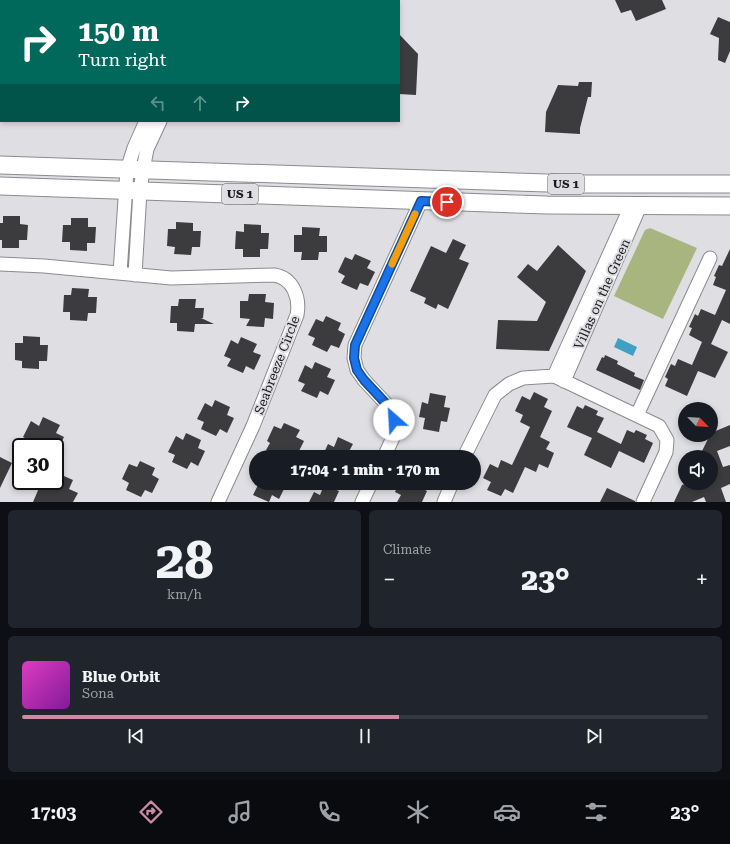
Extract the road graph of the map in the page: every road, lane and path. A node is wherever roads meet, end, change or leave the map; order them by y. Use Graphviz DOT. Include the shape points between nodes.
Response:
graph roads {
  1 [pos="146,122"];
  2 [pos="160,122"];
  3 [pos="0,165"];
  4 [pos="135,170"];
  5 [pos="432,180"];
  6 [pos="726,184"];
  7 [pos="0,186"];
  8 [pos="133,191"];
  9 [pos="253,195"];
  10 [pos="421,201"];
  11 [pos="547,205"];
  12 [pos="636,206"];
  13 [pos="730,206"];
  14 [pos="122,243"];
  15 [pos="137,243"];
  16 [pos="710,258"];
  17 [pos="0,264"];
  18 [pos="120,273"];
  19 [pos="135,275"];
  20 [pos="559,379"];
  21 [pos="637,415"];
  22 [pos="387,450"];
  23 [pos="468,450"];
  24 [pos="368,490"];
  25 [pos="449,490"];
  26 [pos="218,502"];
  27 [pos="362,502"];
  28 [pos="444,502"];
  29 [pos="643,502"];
  1 -- 4 [label="street" via="134,148"];
  2 -- 4 [label="street"];
  3 -- 4 [label="main road, US 1"];
  4 -- 5 [label="main road, US 1"];
  4 -- 8 [label="street"];
  5 -- 6 [label="main road, US 1" via="578,184"];
  5 -- 9 [label="main road" via="407,190 303,188"];
  6 -- 11 [label="main road" via="700,191 557,194"];
  7 -- 8 [label="main road, US 1"];
  8 -- 9 [label="main road, US 1"];
  8 -- 14 [label="street"];
  8 -- 15 [label="street"];
  9 -- 10 [label="main road, US 1"];
  10 -- 11 [label="main road, US 1"];
  10 -- 22 [label="street" via="355,345 354,358 357,370 391,409 396,431"];
  11 -- 12 [label="main road, US 1"];
  12 -- 13 [label="main road, US 1"];
  12 -- 20 [label="street, Villas on the Green"];
  14 -- 15 [label="street"];
  14 -- 18 [label="street"];
  15 -- 19 [label="street"];
  16 -- 21 [label="street"];
  17 -- 18 [label="street, Seabreeze Circle"];
  18 -- 19 [label="street, Seabreeze Circle"];
  19 -- 26 [label="street, Seabreeze Circle" via="171,278 274,275 288,282 297,295 297,315 253,426"];
  20 -- 21 [label="street"];
  20 -- 23 [label="street" via="523,378 509,384 496,395"];
  21 -- 29 [label="street" via="659,426 667,440 666,452"];
  24 -- 27 [label="street"];
  25 -- 28 [label="street"];
}
